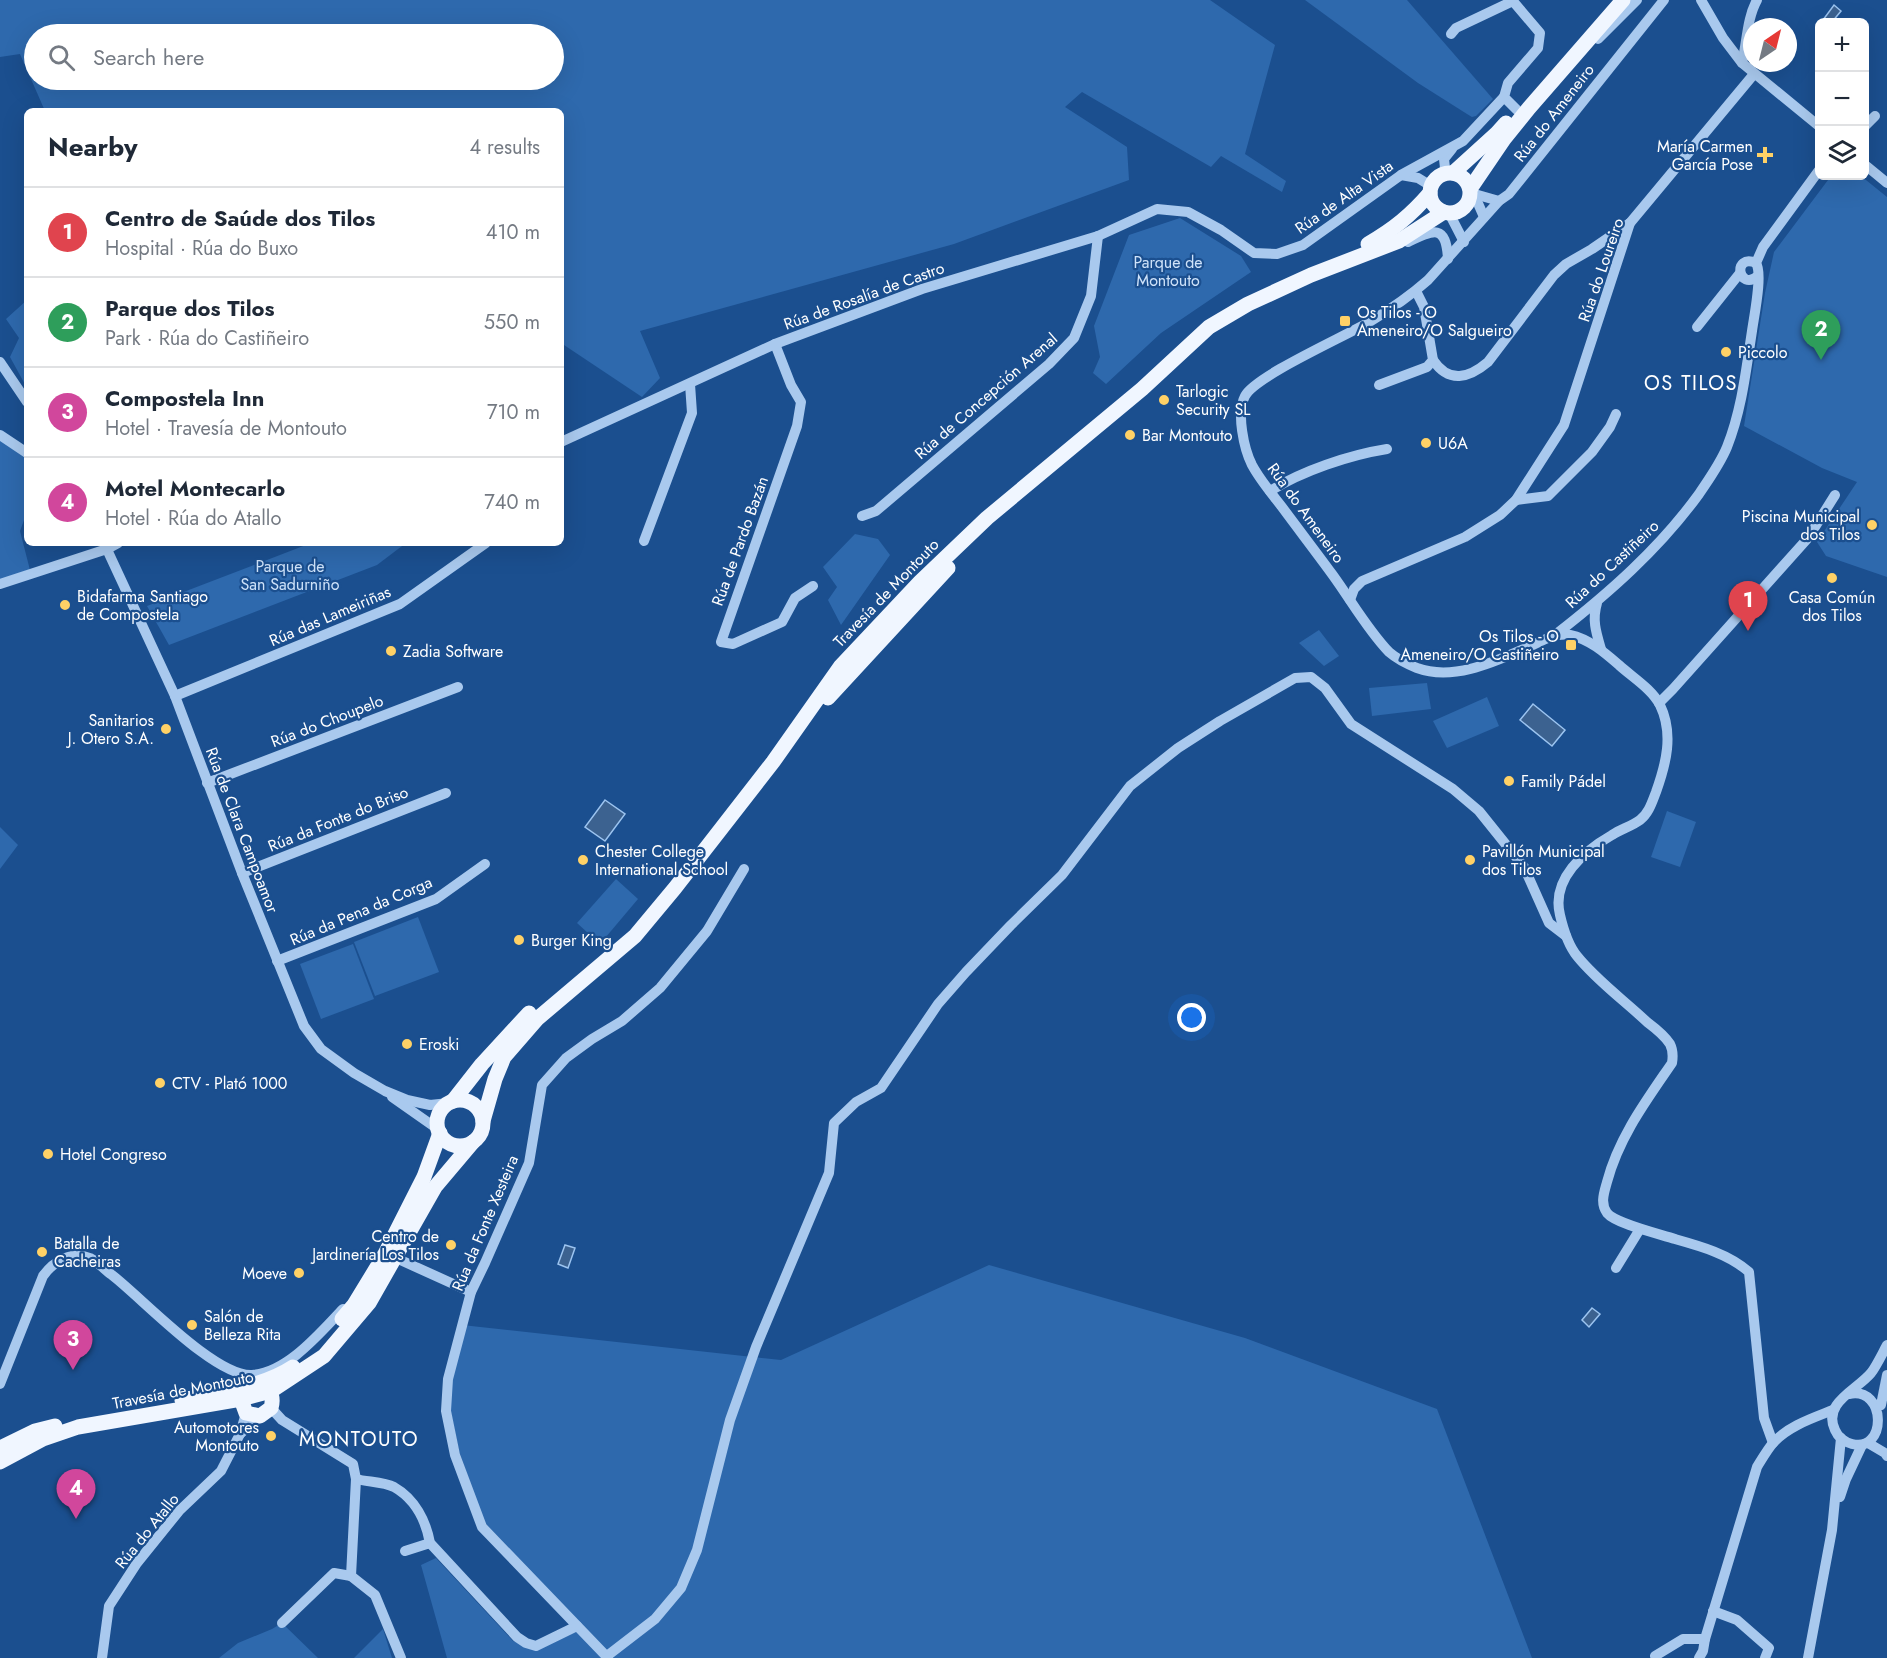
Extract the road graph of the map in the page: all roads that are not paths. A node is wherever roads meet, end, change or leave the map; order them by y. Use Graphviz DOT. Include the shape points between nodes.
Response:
graph roads {
  1 [pos="1611,0"];
  2 [pos="1623,0"];
  3 [pos="1637,0"];
  4 [pos="1664,0"];
  5 [pos="1701,0"];
  6 [pos="1757,0"];
  7 [pos="1513,1"];
  8 [pos="1451,34"];
  9 [pos="1742,63"];
  10 [pos="1560,73"];
  11 [pos="1754,74"];
  12 [pos="1503,97"];
  13 [pos="1518,110"];
  14 [pos="1875,116"];
  15 [pos="1819,126"];
  16 [pos="1865,126"];
  17 [pos="1454,146"];
  18 [pos="1421,163"];
  19 [pos="1869,168"];
  20 [pos="1449,171"];
  21 [pos="1401,175"];
  22 [pos="1815,176"];
  23 [pos="1887,183"];
  24 [pos="1431,189"];
  25 [pos="1470,193"];
  26 [pos="1499,201"];
  27 [pos="1188,212"];
  28 [pos="1447,212"];
  29 [pos="1484,217"];
  30 [pos="1630,223"];
  31 [pos="1098,236"];
  32 [pos="1398,241"];
  33 [pos="1464,242"];
  34 [pos="1448,259"];
  35 [pos="1756,264"];
  36 [pos="1324,270"];
  37 [pos="1740,273"];
  38 [pos="1758,276"];
  39 [pos="1416,291"];
  40 [pos="1697,327"];
  41 [pos="775,344"];
  42 [pos="1433,360"];
  43 [pos="0,362"];
  44 [pos="690,384"];
  45 [pos="1379,385"];
  46 [pos="24,398"];
  47 [pos="1616,414"];
  48 [pos="0,435"];
  49 [pos="564,441"];
  50 [pos="1387,449"];
  51 [pos="24,451"];
  52 [pos="1270,491"];
  53 [pos="1835,495"];
  54 [pos="1516,500"];
  55 [pos="862,516"];
  56 [pos="644,541"];
  57 [pos="105,546"];
  58 [pos="482,546"];
  59 [pos="0,584"];
  60 [pos="813,586"];
  61 [pos="1350,600"];
  62 [pos="1597,603"];
  63 [pos="1555,635"];
  64 [pos="1601,649"];
  65 [pos="458,687"];
  66 [pos="175,696"];
  67 [pos="1659,703"];
  68 [pos="207,783"];
  69 [pos="446,792"];
  70 [pos="485,864"];
  71 [pos="744,869"];
  72 [pos="242,873"];
  73 [pos="1566,936"];
  74 [pos="277,961"];
  75 [pos="598,966"];
  76 [pos="385,1091"];
  77 [pos="451,1102"];
  78 [pos="483,1121"];
  79 [pos="439,1131"];
  80 [pos="473,1142"];
  81 [pos="1640,1228"];
  82 [pos="390,1256"];
  83 [pos="1617,1268"];
  84 [pos="471,1292"];
  85 [pos="1887,1345"];
  86 [pos="1887,1361"];
  87 [pos="1871,1373"];
  88 [pos="1887,1375"];
  89 [pos="0,1384"];
  90 [pos="267,1386"];
  91 [pos="1850,1394"];
  92 [pos="251,1405"];
  93 [pos="1881,1405"];
  94 [pos="1833,1410"];
  95 [pos="1886,1420"];
  96 [pos="1800,1425"];
  97 [pos="1834,1428"];
  98 [pos="1841,1438"];
  99 [pos="1773,1443"];
  100 [pos="1865,1444"];
  101 [pos="0,1448"];
  102 [pos="1886,1454"];
  103 [pos="0,1462"];
  104 [pos="356,1479"];
  105 [pos="1833,1520"];
  106 [pos="430,1543"];
  107 [pos="405,1551"];
  108 [pos="351,1576"];
  109 [pos="1713,1611"];
  110 [pos="282,1623"];
  111 [pos="577,1626"];
  112 [pos="1705,1640"];
  113 [pos="1655,1656"];
  114 [pos="608,1657"];
  115 [pos="102,1658"];
  116 [pos="401,1658"];
  117 [pos="1699,1658"];
  118 [pos="1765,1658"];
  119 [pos="1808,1658"];
  1 -- 13 [label="main road"];
  2 -- 10 [label="main road"];
  3 -- 10 [label="street"];
  4 -- 26 [label="street, Rúa do Ameneiro" via="1509,194"];
  5 -- 9 [label="street"];
  6 -- 9 [label="street" via="1751,12"];
  7 -- 8 [label="street, Rúa de Alta Vista"];
  7 -- 12 [label="street, Rúa de Alta Vista" via="1540,33 1538,48 1508,83"];
  9 -- 11 [label="street"];
  10 -- 25 [label="main road" via="1504,139"];
  11 -- 15 [label="street"];
  11 -- 30 [label="street, Rúa do Loureiro"];
  12 -- 13 [label="street"];
  12 -- 17 [label="street, Rúa de Alta Vista" via="1472,133"];
  13 -- 20 [label="main road" via="1497,133"];
  14 -- 16 [label="street"];
  17 -- 18 [label="street, Rúa de Alta Vista"];
  17 -- 20 [label="street, Rúa de Alta Vista" via="1444,159"];
  18 -- 20 [label="street"];
  18 -- 21 [label="street, Rúa de Alta Vista"];
  19 -- 23 [label="street"];
  20 -- 24 [label="main road" via="1439,176"];
  20 -- 25 [label="main road" via="1464,178"];
  21 -- 24 [label="street" via="1418,178"];
  21 -- 27 [label="street, Rúa de Alta Vista" via="1303,245 1277,254 1254,253"];
  22 -- 35 [label="street" via="1763,248"];
  24 -- 28 [label="main road" via="1436,207"];
  24 -- 36 [label="main road, Travesía de Montouto" via="1412,214 1392,231"];
  25 -- 26 [label="street"];
  25 -- 28 [label="main road" via="1461,210"];
  25 -- 29 [label="street"];
  26 -- 29 [label="street, Rúa do Ameneiro"];
  27 -- 31 [label="street, Rúa de Rosalía de Castro" via="1157,209"];
  28 -- 32 [label="main road, Travesía de Montouto"];
  28 -- 33 [label="street"];
  29 -- 33 [label="street, Rúa do Ameneiro"];
  30 -- 42 [label="street" via="1554,275 1478,370 1468,375 1450,375 1442,372"];
  30 -- 54 [label="street, Rúa do Loureiro" via="1564,425"];
  31 -- 41 [label="street, Rúa de Rosalía de Castro" via="922,289"];
  31 -- 55 [label="street, Rúa de Concepción Arenal" via="1091,296 1074,338 876,512"];
  32 -- 34 [label="street" via="1407,243 1431,231 1437,232 1448,246"];
  32 -- 36 [label="main road, Travesía de Montouto"];
  33 -- 34 [label="street, Rúa do Ameneiro"];
  34 -- 39 [label="street, Rúa do Ameneiro"];
  35 -- 37 [label="street" via="1744,263"];
  35 -- 38 [label="street, Rúa do Castiñeiro"];
  36 -- 75 [label="main road, Travesía de Montouto" via="1248,304 1209,327 1142,389 987,518 920,582 840,667 773,762 635,936"];
  37 -- 38 [label="street" via="1746,280"];
  37 -- 40 [label="street"];
  38 -- 62 [label="street, Rúa do Castiñeiro" via="1742,398 1726,449 1678,522"];
  39 -- 42 [label="street" via="1424,307"];
  39 -- 52 [label="street, Rúa do Ameneiro" via="1374,320 1270,375 1245,396 1241,410 1245,447"];
  41 -- 44 [label="street, Rúa de Rosalía de Castro"];
  41 -- 60 [label="street, Rúa de Pardo Bazán" via="801,402 797,426 721,642 733,644 782,622 795,598"];
  42 -- 45 [label="street" via="1427,367"];
  43 -- 46 [label="street"];
  44 -- 49 [label="street, Rúa de Rosalía de Castro"];
  44 -- 56 [label="street" via="692,413"];
  47 -- 54 [label="street" via="1592,452 1548,496"];
  48 -- 51 [label="street"];
  50 -- 52 [label="street" via="1315,470"];
  52 -- 61 [label="street, Rúa do Ameneiro"];
  53 -- 67 [label="street" via="1808,538"];
  54 -- 61 [label="street, Rúa do Loureiro" via="1465,537 1362,581"];
  57 -- 59 [label="street"];
  57 -- 66 [label="street, Rúa de Clara Campoamor"];
  58 -- 66 [label="street, Rúa das Lameiriñas" via="400,604"];
  61 -- 63 [label="street, Rúa do Ameneiro" via="1391,654 1420,669 1443,673 1467,670"];
  62 -- 63 [label="street, Rúa do Castiñeiro"];
  62 -- 64 [label="street" via="1593,625"];
  63 -- 64 [label="street" via="1569,635"];
  64 -- 67 [label="street"];
  65 -- 68 [label="street, Rúa do Choupelo"];
  66 -- 68 [label="street, Rúa de Clara Campoamor"];
  67 -- 73 [label="street" via="1667,725 1668,744 1652,803 1638,822 1600,843 1565,878 1559,891 1559,910"];
  68 -- 72 [label="street, Rúa de Clara Campoamor"];
  69 -- 72 [label="street, Rúa da Fonte do Briso"];
  70 -- 74 [label="street, Rúa da Pena da Corga" via="436,899"];
  71 -- 84 [label="street, Rúa da Fonte Xesteira" via="706,931 660,988 622,1021 566,1058 542,1085 529,1163"];
  72 -- 74 [label="street, Rúa de Clara Campoamor"];
  73 -- 81 [label="street" via="1575,954 1670,1044 1673,1053 1672,1063 1621,1143 1602,1202 1614,1218"];
  73 -- 114 [label="street" via="1549,923 1524,867 1479,811 1453,789 1351,724 1325,687 1311,677 1295,678 1178,748 1130,786 1062,875 938,1004 882,1088 856,1102 834,1122 829,1173 741,1389 697,1550 681,1588 655,1619"];
  74 -- 76 [label="street, Rúa de Clara Campoamor" via="304,1026 321,1049"];
  75 -- 77 [label="main road, Travesía de Montouto" via="533,1009"];
  75 -- 78 [label="main road, Travesía de Montouto" via="537,1019 504,1057"];
  76 -- 77 [label="street" via="430,1105"];
  76 -- 79 [label="street"];
  77 -- 78 [label="main road" via="473,1104"];
  77 -- 79 [label="main road, Travesía de Montouto" via="438,1118"];
  78 -- 80 [label="main road, Travesía de Montouto" via="481,1133"];
  79 -- 80 [label="main road" via="454,1145"];
  79 -- 82 [label="main road, Travesía de Montouto"];
  80 -- 82 [label="main road, Travesía de Montouto" via="435,1187"];
  81 -- 83 [label="street"];
  81 -- 99 [label="street" via="1699,1246 1739,1263 1749,1272 1764,1418"];
  82 -- 84 [label="street"];
  82 -- 89 [label="street" via="370,1271 345,1307 301,1351 278,1367 254,1375 224,1368 91,1259 68,1257 50,1266 43,1276"];
  82 -- 90 [label="main road, Travesía de Montouto" via="318,1349"];
  84 -- 111 [label="street, Rúa da Fonte Xesteira" via="448,1379 446,1411 455,1455 482,1527"];
  85 -- 87 [label="street"];
  86 -- 87 [label="street"];
  87 -- 91 [label="street"];
  88 -- 93 [label="street"];
  90 -- 92 [label="main road, Travesía de Montouto"];
  90 -- 92 [label="main road" via="273,1400"];
  91 -- 93 [label="street" via="1867,1394"];
  91 -- 94 [label="street"];
  92 -- 101 [label="main road, Travesía de Montouto" via="164,1404 76,1420 35,1431"];
  92 -- 103 [label="main road, Travesía de Montouto" via="172,1412 78,1427 43,1439"];
  92 -- 104 [label="street" via="353,1464"];
  92 -- 115 [label="street, Rúa do Atallo" via="221,1471 179,1511 109,1606"];
  93 -- 95 [label="street"];
  94 -- 96 [label="street"];
  94 -- 97 [label="street"];
  95 -- 100 [label="street" via="1881,1432"];
  96 -- 97 [label="street" via="1819,1422"];
  96 -- 99 [label="street"];
  97 -- 98 [label="street"];
  98 -- 100 [label="street" via="1855,1445"];
  98 -- 105 [label="street"];
  99 -- 109 [label="street" via="1757,1467"];
  100 -- 102 [label="street"];
  100 -- 105 [label="street" via="1846,1479"];
  104 -- 106 [label="street" via="393,1486 413,1503 427,1527"];
  104 -- 108 [label="street"];
  105 -- 119 [label="street"];
  106 -- 107 [label="street"];
  106 -- 111 [label="street" via="526,1643 536,1646"];
  108 -- 110 [label="street" via="334,1573"];
  108 -- 116 [label="street" via="375,1595"];
  109 -- 112 [label="street"];
  109 -- 118 [label="street" via="1737,1620 1768,1648"];
  111 -- 114 [label="street, Rúa da Fonte Xesteira"];
  112 -- 113 [label="street" via="1683,1639"];
  112 -- 117 [label="street"];
}
